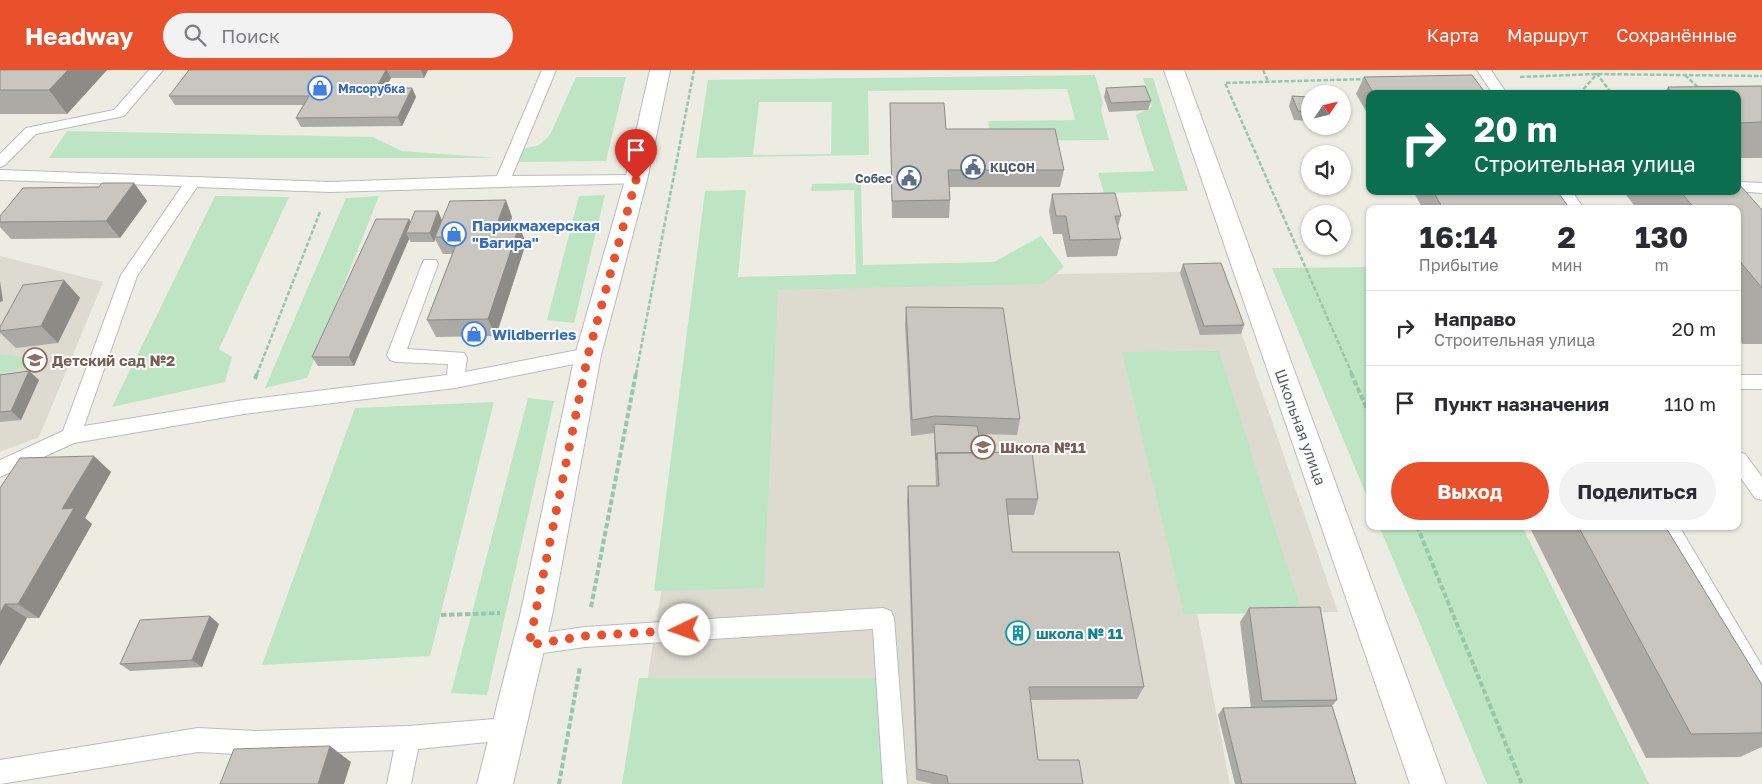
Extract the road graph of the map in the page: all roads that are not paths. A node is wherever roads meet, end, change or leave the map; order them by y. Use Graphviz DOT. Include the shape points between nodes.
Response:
graph roads {
  1 [pos="156,70"];
  2 [pos="549,70"];
  3 [pos="660,70"];
  4 [pos="1174,70"];
  5 [pos="1487,74"];
  6 [pos="1497,90"];
  7 [pos="0,162"];
  8 [pos="0,175"];
  9 [pos="636,180"];
  10 [pos="193,181"];
  11 [pos="504,181"];
  12 [pos="1741,187"];
  13 [pos="1762,188"];
  14 [pos="1741,190"];
  15 [pos="1750,201"];
  16 [pos="430,264"];
  17 [pos="588,355"];
  18 [pos="455,381"];
  19 [pos="1741,382"];
  20 [pos="1762,382"];
  21 [pos="71,436"];
  22 [pos="1741,464"];
  23 [pos="0,469"];
  24 [pos="1762,492"];
  25 [pos="1670,530"];
  26 [pos="529,645"];
  27 [pos="1762,687"];
  28 [pos="508,729"];
  29 [pos="408,738"];
  30 [pos="0,772"];
  31 [pos="400,784"];
  32 [pos="495,784"];
  33 [pos="895,784"];
  34 [pos="1428,784"];
  1 -- 7 [label="lane" via="119,113 31,131"];
  2 -- 11 [label="lane"];
  3 -- 9 [label="street"];
  4 -- 34 [label="street, Школьная улица"];
  5 -- 6 [label="lane"];
  8 -- 10 [label="lane"];
  9 -- 11 [label="lane"];
  9 -- 17 [label="street"];
  10 -- 11 [label="lane" via="330,187"];
  10 -- 21 [label="lane" via="129,275"];
  12 -- 13 [label="lane"];
  14 -- 15 [label="lane"];
  16 -- 18 [label="lane" via="396,355 458,358"];
  17 -- 18 [label="lane"];
  17 -- 26 [label="street"];
  18 -- 21 [label="lane" via="244,407"];
  19 -- 20 [label="lane"];
  21 -- 23 [label="lane"];
  22 -- 24 [label="lane"];
  25 -- 27 [label="lane"];
  26 -- 28 [label="street"];
  26 -- 33 [label="lane" via="585,636 884,618"];
  28 -- 29 [label="lane"];
  28 -- 32 [label="street"];
  29 -- 30 [label="lane" via="256,744 198,740"];
  29 -- 31 [label="lane"];
}
